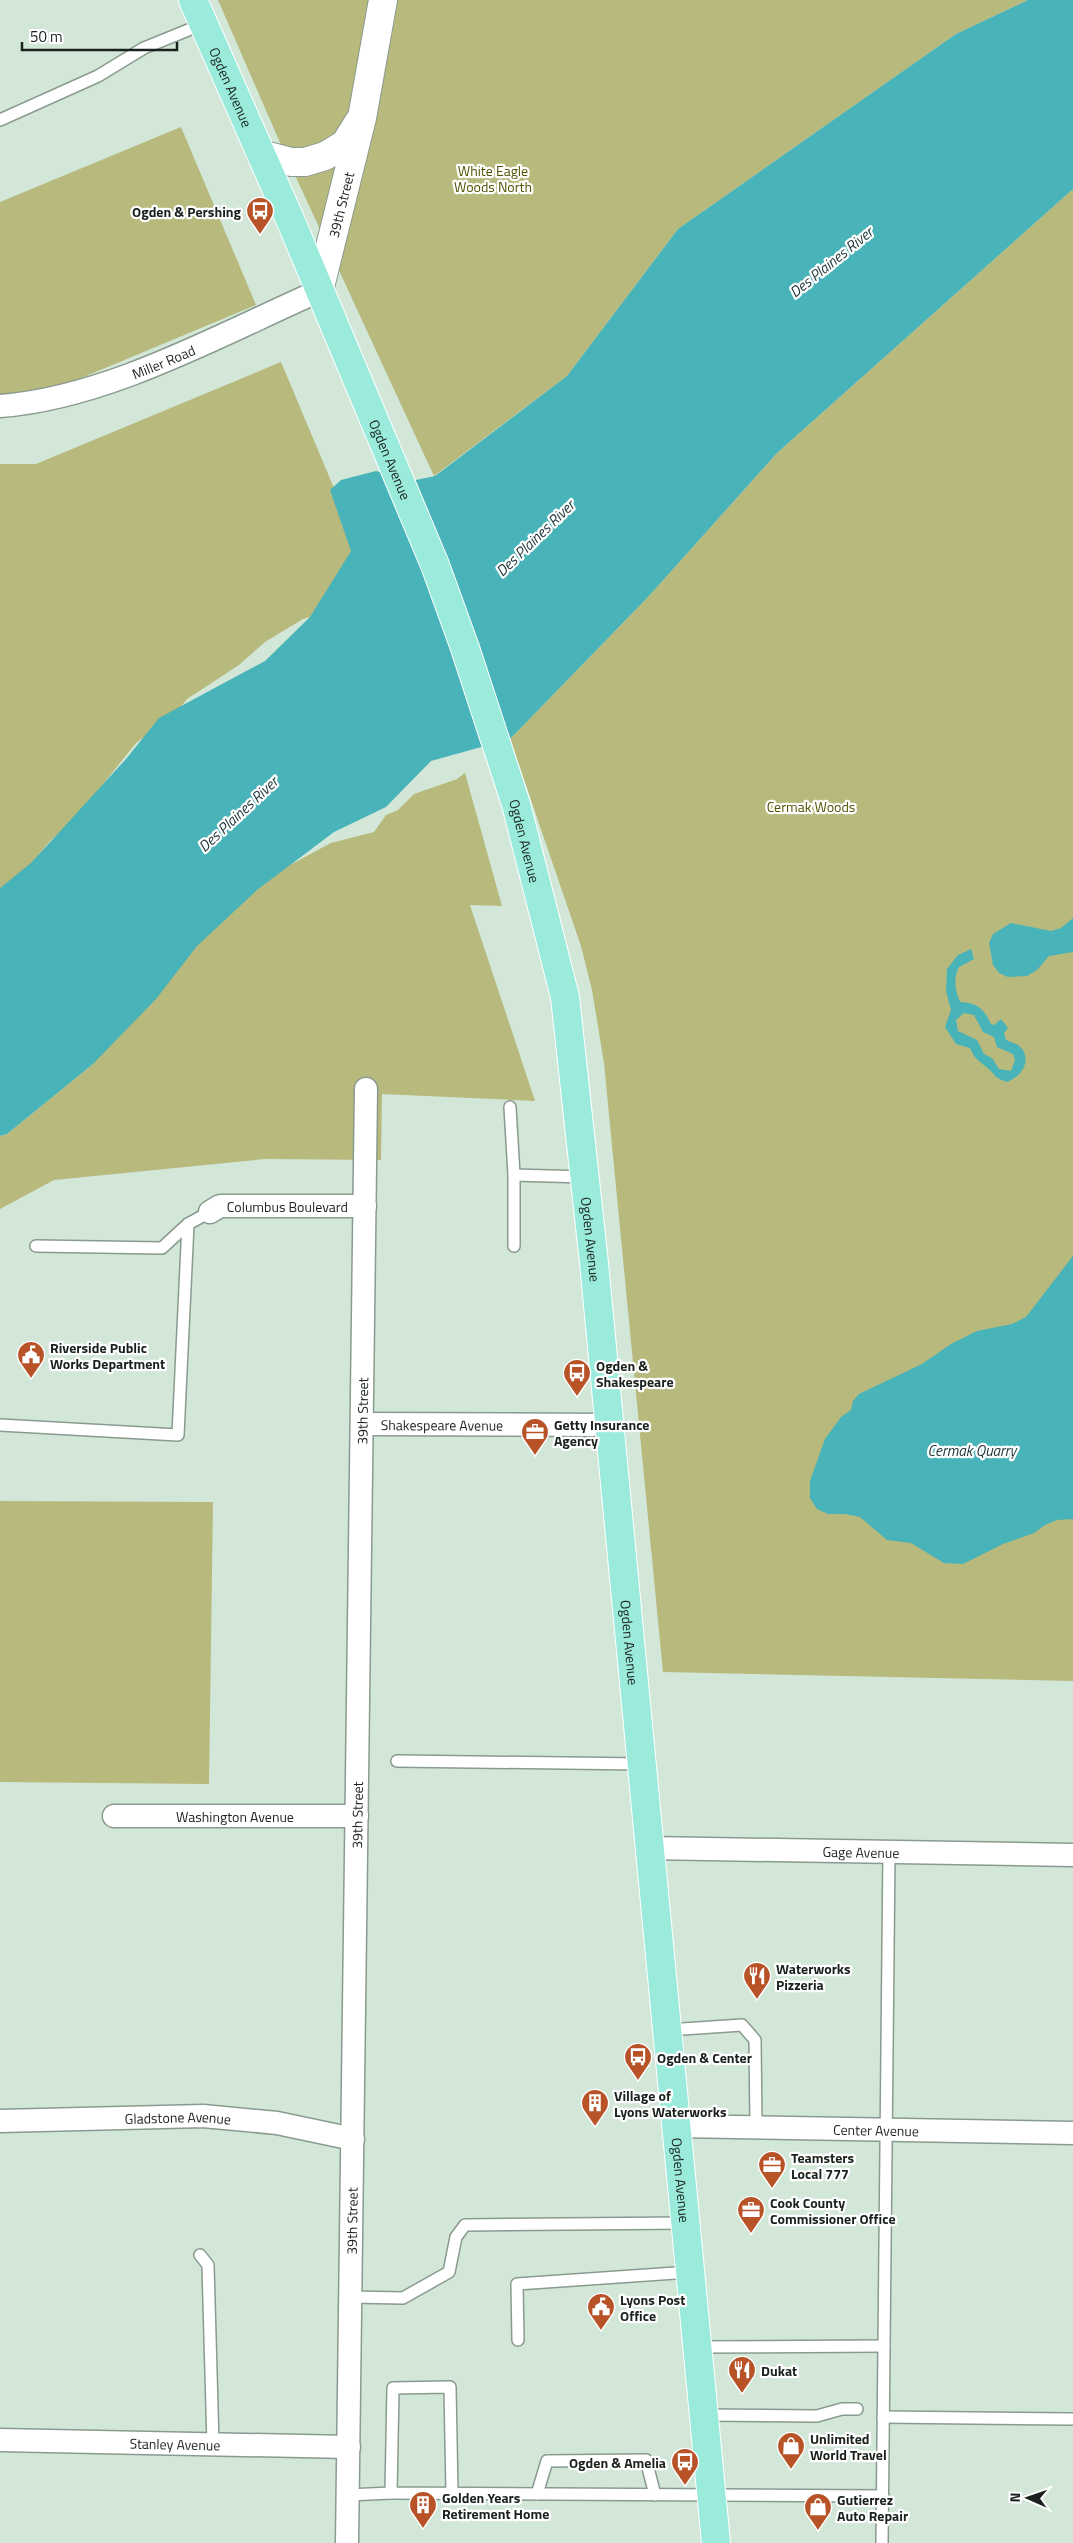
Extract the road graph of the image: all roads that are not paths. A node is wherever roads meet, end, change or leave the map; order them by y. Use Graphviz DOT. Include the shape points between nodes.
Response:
graph roads {
  1 [pos="383,0"];
  2 [pos="198,12"];
  3 [pos="362,118"];
  4 [pos="0,120"];
  5 [pos="261,154"];
  6 [pos="319,291"];
  7 [pos="0,406"];
  8 [pos="366,1089"];
  9 [pos="510,1107"];
  10 [pos="514,1175"];
  11 [pos="585,1177"];
  12 [pos="365,1206"];
  13 [pos="210,1212"];
  14 [pos="188,1224"];
  15 [pos="36,1246"];
  16 [pos="514,1246"];
  17 [pos="363,1424"];
  18 [pos="610,1425"];
  19 [pos="0,1426"];
  20 [pos="397,1761"];
  21 [pos="642,1764"];
  22 [pos="114,1816"];
  23 [pos="357,1816"];
  24 [pos="650,1848"];
  25 [pos="888,1852"];
  26 [pos="1073,1855"];
  27 [pos="668,2030"];
  28 [pos="0,2121"];
  29 [pos="678,2126"];
  30 [pos="756,2127"];
  31 [pos="886,2130"];
  32 [pos="1073,2133"];
  33 [pos="353,2140"];
  34 [pos="687,2223"];
  35 [pos="200,2255"];
  36 [pos="692,2272"];
  37 [pos="351,2297"];
  38 [pos="518,2340"];
  39 [pos="884,2346"];
  40 [pos="699,2347"];
  41 [pos="857,2409"];
  42 [pos="704,2415"];
  43 [pos="883,2417"];
  44 [pos="1073,2419"];
  45 [pos="0,2440"];
  46 [pos="213,2444"];
  47 [pos="349,2447"];
  48 [pos="391,2492"];
  49 [pos="452,2493"];
  50 [pos="537,2494"];
  51 [pos="348,2495"];
  52 [pos="655,2495"];
  53 [pos="712,2496"];
  54 [pos="882,2496"];
  55 [pos="347,2543"];
  56 [pos="709,2543"];
  57 [pos="716,2543"];
  58 [pos="882,2543"];
  1 -- 3 [label="main road, 39th Street"];
  2 -- 4 [label="lane" via="98,76"];
  2 -- 5 [label="main road, Ogden Avenue"];
  3 -- 5 [label="main road, 39th Street" via="346,144 325,156 291,162"];
  3 -- 6 [label="main road, 39th Street"];
  5 -- 6 [label="main road, Ogden Avenue"];
  6 -- 7 [label="street, Miller Road" via="137,372 82,391 33,403"];
  6 -- 11 [label="main road, Ogden Avenue" via="436,566 516,804 565,997"];
  8 -- 12 [label="street, 39th Street"];
  9 -- 10 [label="lane"];
  10 -- 11 [label="lane"];
  10 -- 16 [label="lane"];
  11 -- 18 [label="main road, Ogden Avenue"];
  12 -- 13 [label="street, Columbus Boulevard" via="220,1206"];
  12 -- 17 [label="street, 39th Street"];
  13 -- 14 [label="lane"];
  14 -- 15 [label="lane" via="162,1248"];
  14 -- 19 [label="lane" via="178,1435"];
  17 -- 18 [label="street, Shakespeare Avenue"];
  17 -- 23 [label="street, 39th Street"];
  18 -- 21 [label="main road, Ogden Avenue"];
  20 -- 21 [label="lane"];
  21 -- 24 [label="main road, Ogden Avenue"];
  22 -- 23 [label="street, Washington Avenue"];
  23 -- 33 [label="street, 39th Street"];
  24 -- 25 [label="street, Gage Avenue"];
  24 -- 27 [label="main road, Ogden Avenue"];
  25 -- 26 [label="street, Gage Avenue"];
  25 -- 31 [label="lane"];
  27 -- 29 [label="main road, Ogden Avenue"];
  27 -- 30 [label="lane" via="742,2025 755,2040"];
  28 -- 33 [label="street, Gladstone Avenue" via="203,2116 277,2123"];
  29 -- 30 [label="street, Center Avenue"];
  29 -- 34 [label="main road, Ogden Avenue"];
  30 -- 31 [label="street, Center Avenue"];
  31 -- 32 [label="street, Center Avenue"];
  31 -- 39 [label="lane"];
  33 -- 37 [label="street, 39th Street"];
  34 -- 36 [label="main road, Ogden Avenue"];
  34 -- 37 [label="lane" via="465,2225 456,2237 449,2272 403,2298"];
  35 -- 46 [label="lane" via="208,2265"];
  36 -- 38 [label="lane" via="517,2284"];
  36 -- 40 [label="main road, Ogden Avenue"];
  37 -- 47 [label="street, 39th Street"];
  39 -- 40 [label="lane"];
  39 -- 43 [label="lane"];
  40 -- 42 [label="main road, Ogden Avenue"];
  41 -- 42 [label="lane" via="842,2409 817,2416"];
  42 -- 53 [label="main road, Ogden Avenue"];
  43 -- 44 [label="lane"];
  43 -- 54 [label="lane"];
  45 -- 46 [label="street, Stanley Avenue"];
  46 -- 47 [label="street, Stanley Avenue"];
  47 -- 51 [label="street, 39th Street"];
  48 -- 49 [label="lane"];
  48 -- 49 [label="lane" via="394,2388 450,2387"];
  48 -- 51 [label="lane"];
  49 -- 50 [label="lane"];
  50 -- 52 [label="lane"];
  50 -- 52 [label="lane" via="547,2461 646,2460"];
  51 -- 55 [label="street, 39th Street"];
  52 -- 53 [label="lane"];
  53 -- 54 [label="lane"];
  53 -- 57 [label="main road, Ogden Avenue"];
  54 -- 58 [label="lane"];
  56 -- 57 [label="lane"];
}
